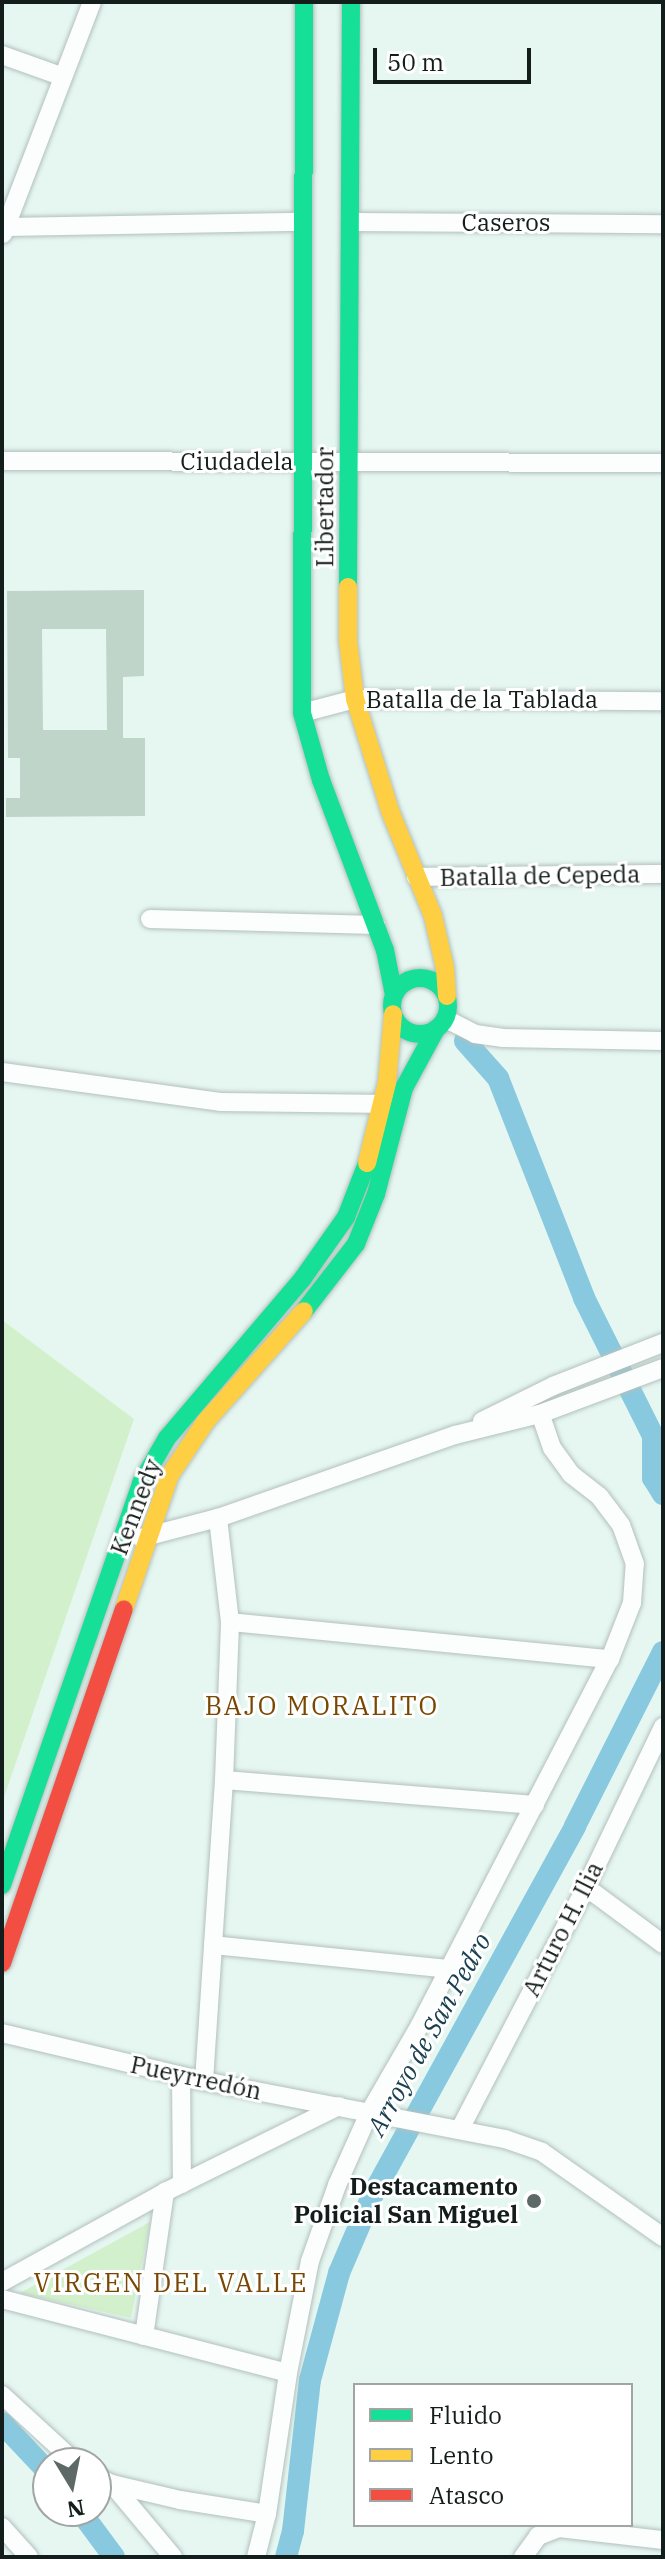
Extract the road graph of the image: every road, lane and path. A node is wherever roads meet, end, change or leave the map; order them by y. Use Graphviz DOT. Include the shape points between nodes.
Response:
graph roads {
  1 [pos="92,2"];
  2 [pos="304,2"];
  3 [pos="351,2"];
  4 [pos="2,55"];
  5 [pos="61,76"];
  6 [pos="303,222"];
  7 [pos="350,222"];
  8 [pos="663,224"];
  9 [pos="4,232"];
  10 [pos="2,461"];
  11 [pos="303,462"];
  12 [pos="349,462"];
  13 [pos="663,463"];
  14 [pos="355,699"];
  15 [pos="663,701"];
  16 [pos="302,713"];
  17 [pos="663,874"];
  18 [pos="416,877"];
  19 [pos="150,919"];
  20 [pos="376,925"];
  21 [pos="447,996"];
  22 [pos="394,1004"];
  23 [pos="441,1024"];
  24 [pos="663,1041"];
  25 [pos="2,1072"];
  26 [pos="391,1104"];
  27 [pos="663,1343"];
  28 [pos="663,1368"];
  29 [pos="540,1414"];
  30 [pos="455,1435"];
  31 [pos="218,1518"];
  32 [pos="120,1538"];
  33 [pos="149,1538"];
  34 [pos="230,1622"];
  35 [pos="610,1659"];
  36 [pos="663,1727"];
  37 [pos="224,1780"];
  38 [pos="535,1805"];
  39 [pos="2,1885"];
  40 [pos="586,1887"];
  41 [pos="663,1944"];
  42 [pos="213,1945"];
  43 [pos="2,1963"];
  44 [pos="449,1969"];
  45 [pos="2,2033"];
  46 [pos="181,2076"];
  47 [pos="204,2081"];
  48 [pos="339,2106"];
  49 [pos="369,2113"];
  50 [pos="460,2129"];
  51 [pos="174,2188"];
  52 [pos="663,2237"];
  53 [pos="2,2282"];
  54 [pos="2,2299"];
  55 [pos="144,2336"];
  56 [pos="288,2373"];
  57 [pos="2,2395"];
  58 [pos="59,2447"];
  59 [pos="112,2482"];
  60 [pos="112,2489"];
  61 [pos="267,2514"];
  62 [pos="2,2527"];
  63 [pos="663,2540"];
  64 [pos="29,2557"];
  65 [pos="173,2557"];
  66 [pos="256,2557"];
  67 [pos="523,2557"];
  1 -- 5 [label="street"];
  2 -- 6 [label="street, Libertador"];
  3 -- 7 [label="street, Libertador"];
  4 -- 5 [label="street"];
  5 -- 9 [label="street"];
  6 -- 9 [label="street"];
  6 -- 11 [label="street, Libertador"];
  7 -- 8 [label="street, Caseros"];
  7 -- 12 [label="street, Libertador"];
  10 -- 11 [label="street, Ciudadela"];
  11 -- 12 [label="street, Ciudadela"];
  11 -- 16 [label="street, Libertador"];
  12 -- 13 [label="street, Ciudadela"];
  12 -- 14 [label="street, Libertador" via="348,641"];
  14 -- 15 [label="street, Batalla de la Tablada"];
  14 -- 16 [label="street, Batalla de la Tablada"];
  14 -- 18 [label="street, Libertador"];
  16 -- 20 [label="street, Libertador" via="321,780"];
  17 -- 18 [label="street, Batalla de Cepeda"];
  18 -- 21 [label="street, Libertador" via="441,943"];
  19 -- 20 [label="street"];
  20 -- 22 [label="street, Libertador" via="394,983"];
  21 -- 22 [label="street" via="440,985 424,977 406,981"];
  21 -- 23 [label="street, Libertador"];
  22 -- 23 [label="street" via="397,1022 413,1033"];
  22 -- 26 [label="street, Kennedy"];
  23 -- 24 [label="street" via="502,1038"];
  23 -- 26 [label="street, Kennedy"];
  25 -- 26 [label="street" via="220,1102"];
  26 -- 32 [label="street, Kennedy" via="346,1217 327,1248 167,1438 141,1483"];
  26 -- 33 [label="street, Kennedy" via="376,1194 356,1244 333,1278 186,1447 165,1488"];
  27 -- 30 [label="street" via="553,1386"];
  28 -- 29 [label="street"];
  29 -- 30 [label="street"];
  29 -- 35 [label="street" via="552,1448 621,1525 635,1564 632,1603"];
  30 -- 31 [label="street"];
  31 -- 33 [label="street"];
  31 -- 34 [label="street"];
  32 -- 33 [label="street"];
  32 -- 39 [label="street, Kennedy"];
  33 -- 43 [label="street, Kennedy"];
  34 -- 35 [label="street"];
  34 -- 37 [label="street"];
  35 -- 38 [label="street"];
  36 -- 40 [label="street, Arturo H. Ilia"];
  37 -- 38 [label="street"];
  37 -- 42 [label="street"];
  38 -- 44 [label="street"];
  40 -- 41 [label="street"];
  40 -- 50 [label="street, Arturo H. Ilia"];
  42 -- 44 [label="street"];
  42 -- 47 [label="street"];
  44 -- 49 [label="street"];
  45 -- 46 [label="street, Pueyrredón"];
  46 -- 47 [label="street, Pueyrredón"];
  46 -- 51 [label="street"];
  47 -- 48 [label="street, Pueyrredón"];
  48 -- 49 [label="street, Pueyrredón"];
  48 -- 51 [label="street"];
  49 -- 50 [label="street, Pueyrredón"];
  49 -- 56 [label="street" via="310,2261"];
  50 -- 52 [label="street" via="542,2152"];
  51 -- 53 [label="street"];
  51 -- 55 [label="street"];
  54 -- 55 [label="street"];
  55 -- 56 [label="street"];
  56 -- 61 [label="street"];
  57 -- 58 [label="street"];
  59 -- 61 [label="street"];
  60 -- 65 [label="street"];
  61 -- 66 [label="street"];
  62 -- 64 [label="street"];
  63 -- 67 [label="street" via="559,2528 538,2536"];
}
